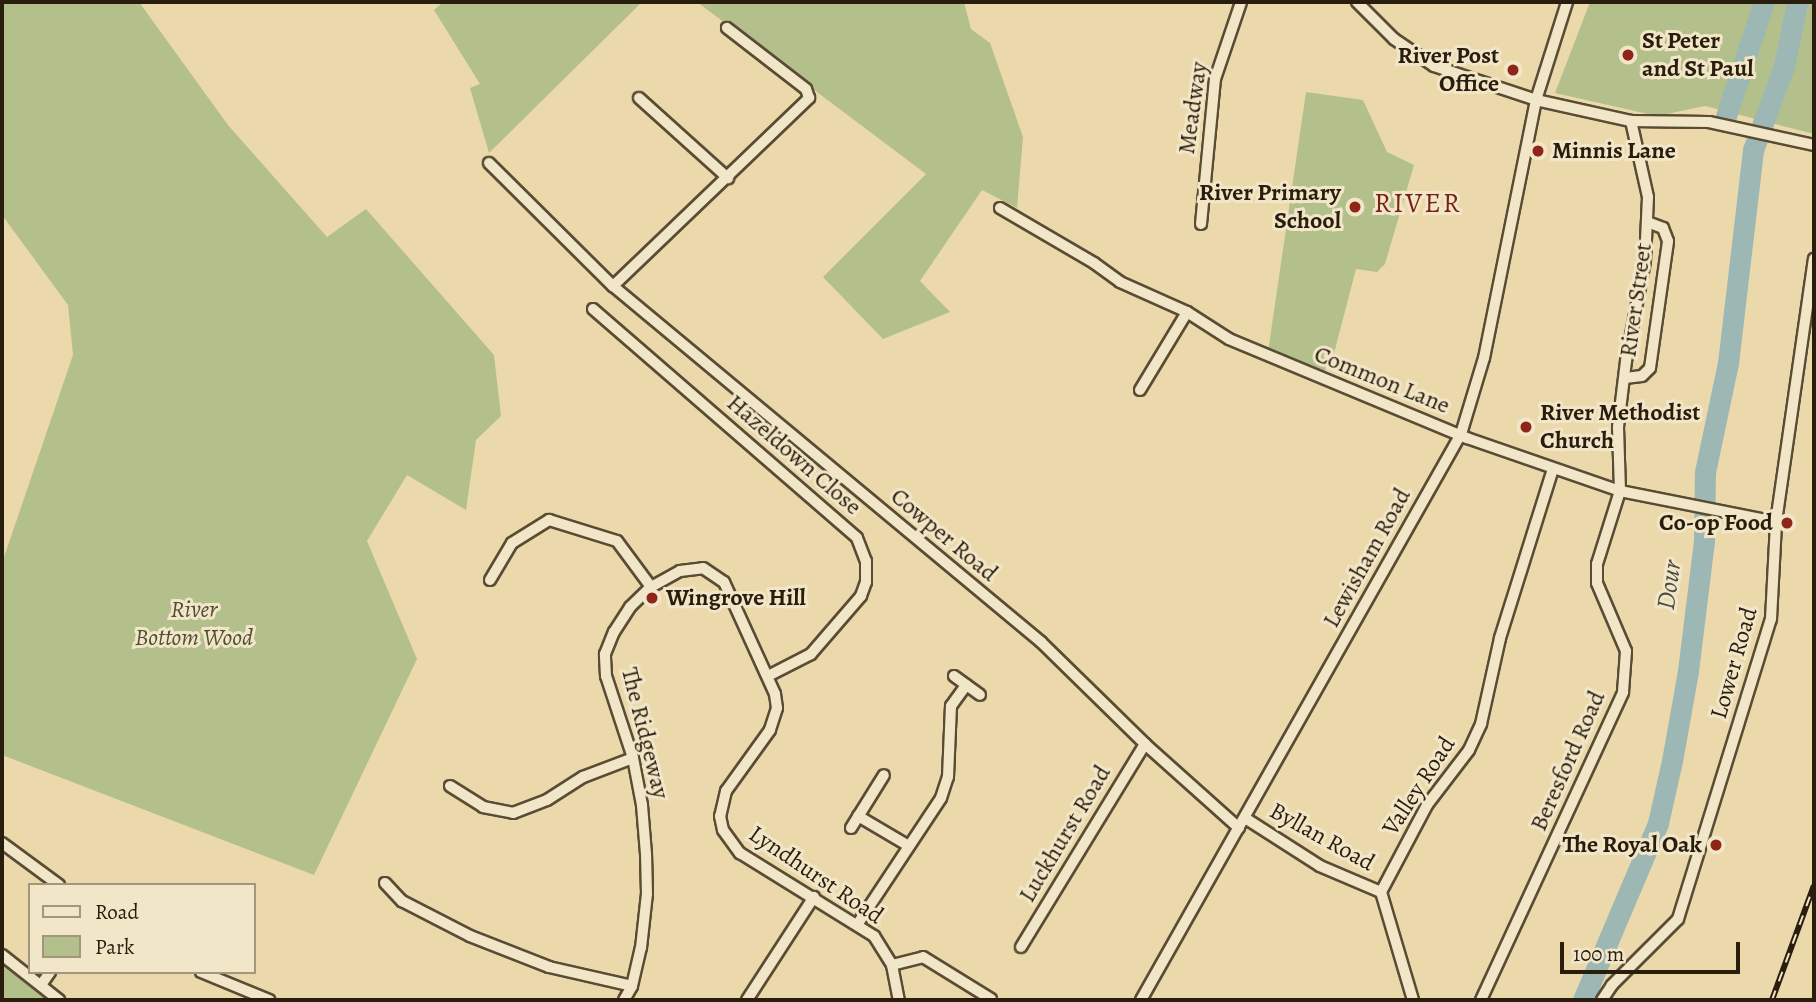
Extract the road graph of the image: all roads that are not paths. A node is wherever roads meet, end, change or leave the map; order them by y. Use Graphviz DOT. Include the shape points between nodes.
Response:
graph roads {
  1 [pos="1241,2"];
  2 [pos="1357,2"];
  3 [pos="1567,2"];
  4 [pos="727,28"];
  5 [pos="639,98"];
  6 [pos="1536,100"];
  7 [pos="1631,121"];
  8 [pos="1814,145"];
  9 [pos="489,163"];
  10 [pos="728,178"];
  11 [pos="1000,208"];
  12 [pos="1647,222"];
  13 [pos="1201,223"];
  14 [pos="1814,259"];
  15 [pos="613,286"];
  16 [pos="593,309"];
  17 [pos="1187,312"];
  18 [pos="1625,378"];
  19 [pos="1140,390"];
  20 [pos="1461,434"];
  21 [pos="1553,470"];
  22 [pos="1620,491"];
  23 [pos="1776,522"];
  24 [pos="703,568"];
  25 [pos="490,580"];
  26 [pos="651,587"];
  27 [pos="768,676"];
  28 [pos="954,676"];
  29 [pos="966,685"];
  30 [pos="980,695"];
  31 [pos="1145,744"];
  32 [pos="633,758"];
  33 [pos="884,775"];
  34 [pos="450,786"];
  35 [pos="858,816"];
  36 [pos="1242,823"];
  37 [pos="850,828"];
  38 [pos="2,843"];
  39 [pos="909,846"];
  40 [pos="56,883"];
  41 [pos="385,883"];
  42 [pos="1381,892"];
  43 [pos="814,897"];
  44 [pos="857,925"];
  45 [pos="1021,947"];
  46 [pos="2,955"];
  47 [pos="892,965"];
  48 [pos="49,974"];
  49 [pos="206,974"];
  50 [pos="41,985"];
  51 [pos="632,986"];
  52 [pos="991,999"];
  53 [pos="59,1000"];
  54 [pos="269,1000"];
  55 [pos="624,1000"];
  56 [pos="747,1000"];
  57 [pos="898,1000"];
  58 [pos="1141,1000"];
  59 [pos="1413,1000"];
  60 [pos="1481,1000"];
  61 [pos="1601,1000"];
  1 -- 13 [label="street, Meadway" via="1215,79"];
  2 -- 6 [label="street" via="1394,39 1434,66"];
  3 -- 6 [label="street, Lewisham Road"];
  4 -- 10 [label="street" via="809,93 807,102"];
  5 -- 10 [label="street"];
  6 -- 7 [label="street"];
  6 -- 20 [label="street, Lewisham Road" via="1484,358"];
  7 -- 8 [label="street" via="1709,122"];
  7 -- 12 [label="street, River Street" via="1648,197"];
  9 -- 15 [label="street, Cowper Road"];
  10 -- 15 [label="street"];
  11 -- 17 [label="street, Common Lane" via="1120,282"];
  12 -- 18 [label="street, River Street"];
  12 -- 18 [label="street, River Street" via="1663,228 1668,241 1665,267 1650,368 1642,376"];
  14 -- 23 [label="street, Lower Road"];
  15 -- 31 [label="street, Cowper Road" via="1041,642"];
  16 -- 27 [label="street, Hazeldown Close" via="857,538 866,561 866,583 860,596 811,654"];
  17 -- 19 [label="street"];
  17 -- 20 [label="street, Common Lane" via="1229,339"];
  18 -- 22 [label="street, River Street" via="1618,426"];
  20 -- 21 [label="street, Common Lane"];
  20 -- 36 [label="street, Lewisham Road"];
  21 -- 22 [label="street, Common Lane"];
  21 -- 42 [label="street, Valley Road" via="1500,638 1480,724 1469,750 1427,805"];
  22 -- 23 [label="street, Common Lane"];
  22 -- 60 [label="street, Beresford Road" via="1597,564 1597,583 1626,651 1623,692"];
  23 -- 61 [label="street, Lower Road" via="1771,619 1678,919"];
  24 -- 26 [label="street, The Ridgeway" via="680,571"];
  24 -- 27 [label="street, Lyndhurst Road" via="724,582"];
  25 -- 26 [label="street" via="512,543 549,520 617,541"];
  26 -- 32 [label="street, The Ridgeway" via="630,607 606,654 606,676"];
  27 -- 43 [label="street, Lyndhurst Road" via="775,694 775,720 726,791 723,830 740,853"];
  28 -- 29 [label="street"];
  29 -- 30 [label="street"];
  29 -- 39 [label="street" via="951,706 948,777 941,798"];
  31 -- 36 [label="street, Cowper Road"];
  31 -- 45 [label="street, Luckhurst Road"];
  32 -- 34 [label="street" via="583,777 547,800 513,813 483,807"];
  32 -- 51 [label="street, The Ridgeway" via="642,805 647,894"];
  33 -- 35 [label="street"];
  35 -- 37 [label="street"];
  35 -- 39 [label="street"];
  36 -- 42 [label="street, Byllan Road" via="1320,866"];
  36 -- 58 [label="street, Lewisham Road"];
  38 -- 40 [label="street"];
  39 -- 44 [label="street"];
  41 -- 51 [label="street" via="402,901 470,936 549,967"];
  42 -- 59 [label="street"];
  43 -- 44 [label="street, Lyndhurst Road"];
  43 -- 56 [label="street"];
  44 -- 47 [label="street, Lyndhurst Road" via="874,936"];
  46 -- 50 [label="street"];
  47 -- 52 [label="street" via="923,957"];
  47 -- 57 [label="street, Lyndhurst Road"];
  48 -- 50 [label="street"];
  49 -- 54 [label="street"];
  50 -- 53 [label="street"];
  51 -- 55 [label="street, The Ridgeway"];
}
